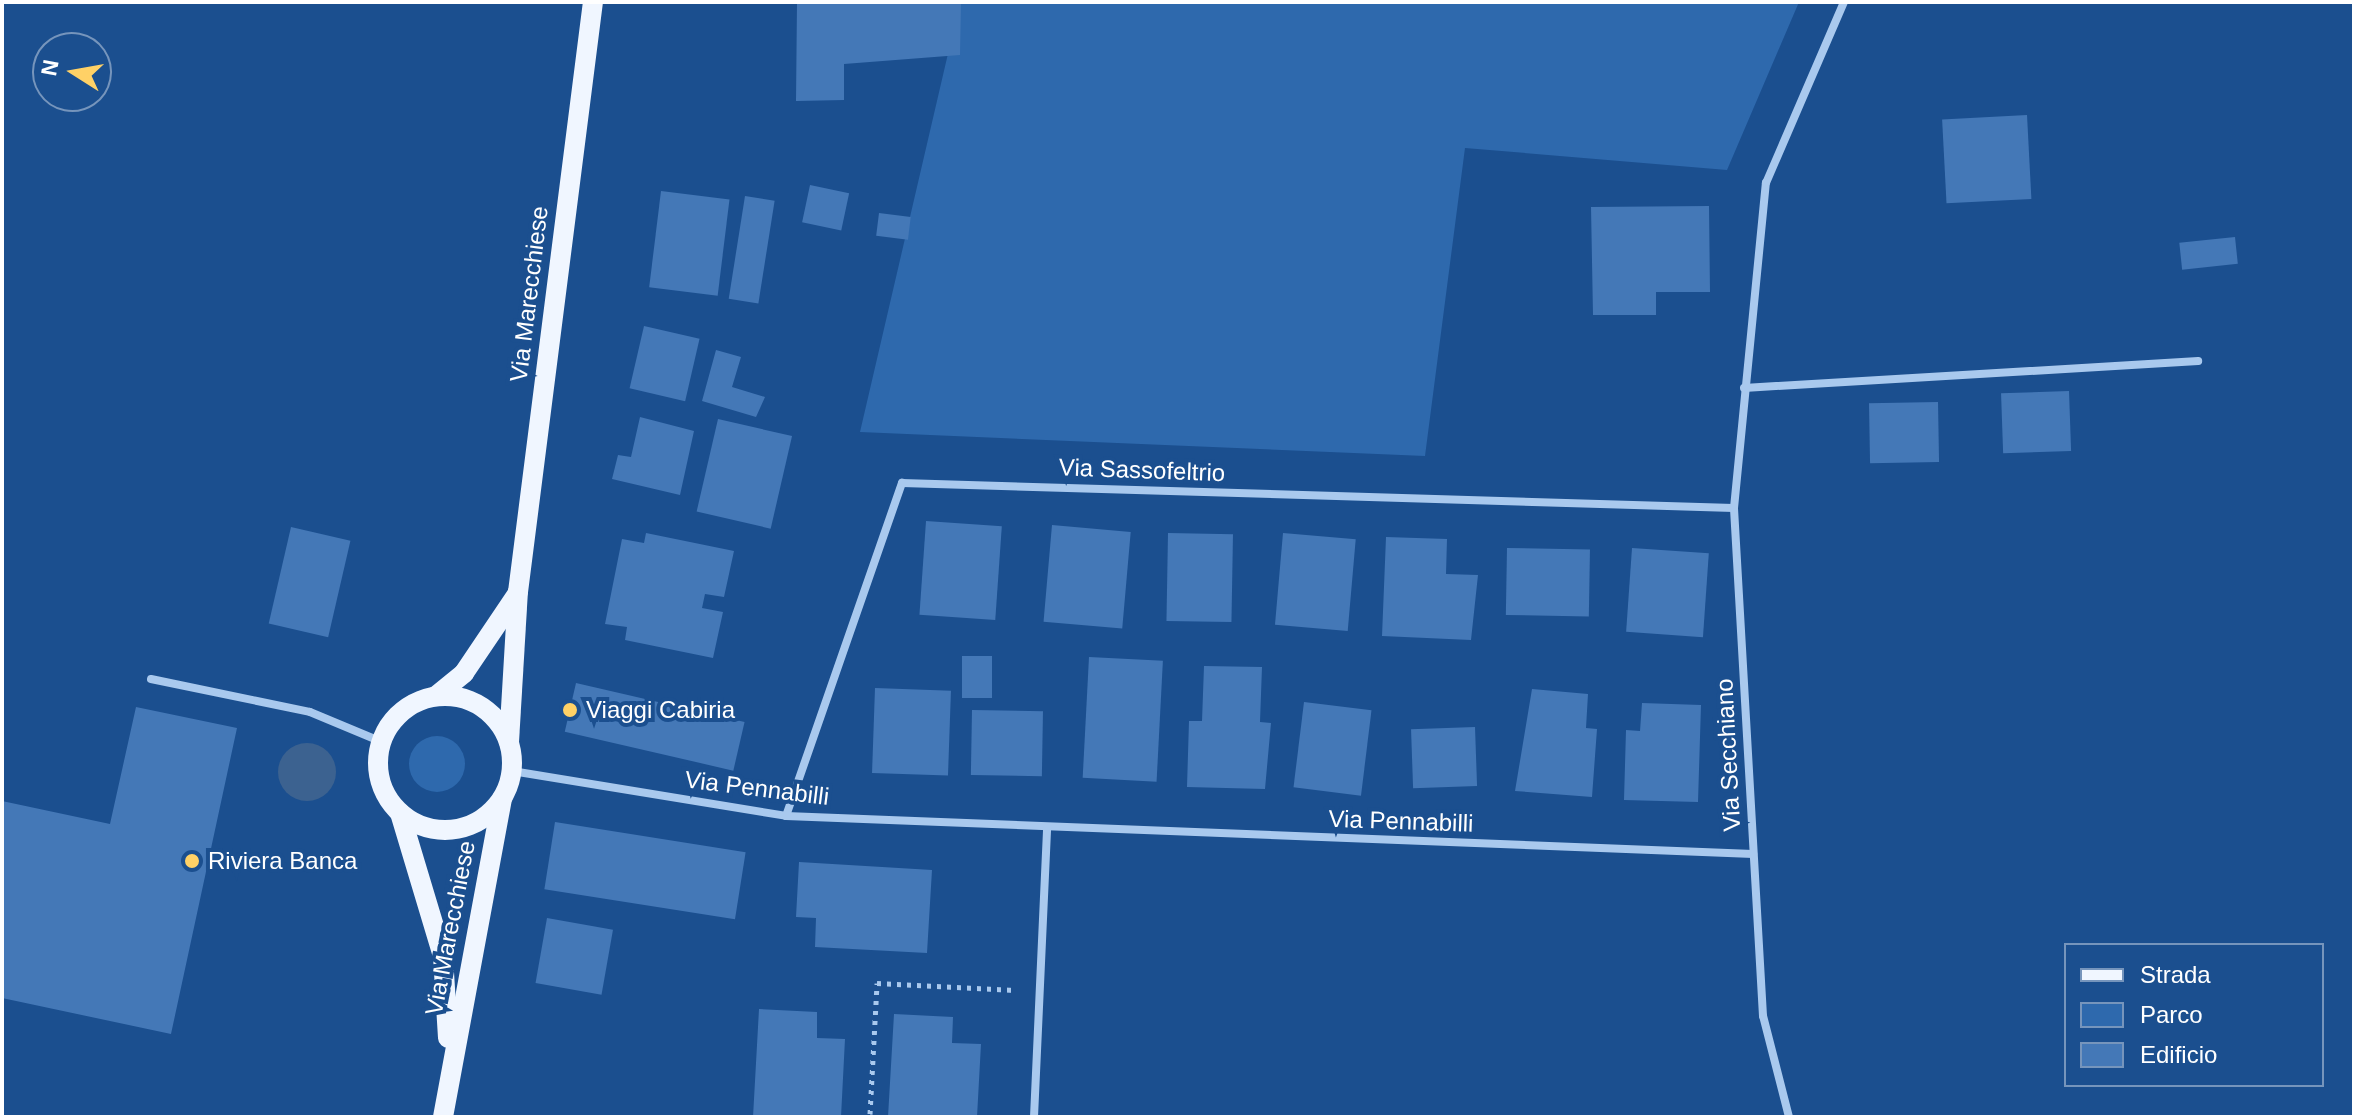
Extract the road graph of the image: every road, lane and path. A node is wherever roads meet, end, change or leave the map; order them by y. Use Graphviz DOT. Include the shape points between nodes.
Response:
graph roads {
  1 [pos="593,2"];
  2 [pos="1844,2"];
  3 [pos="2198,361"];
  4 [pos="1744,388"];
  5 [pos="1734,508"];
  6 [pos="518,592"];
  7 [pos="151,679"];
  8 [pos="436,696"];
  9 [pos="382,742"];
  10 [pos="509,742"];
  11 [pos="512,771"];
  12 [pos="502,799"];
  13 [pos="400,813"];
  14 [pos="786,816"];
  15 [pos="1047,828"];
  16 [pos="1753,854"];
  17 [pos="1040,991"];
  18 [pos="450,1066"];
  19 [pos="870,1114"];
  20 [pos="443,1117"];
  21 [pos="1034,1117"];
  22 [pos="1789,1117"];
  1 -- 6 [label="main road, Via Marecchiese"];
  2 -- 4 [label="street, Via Secchiano" via="1766,183"];
  3 -- 4 [label="street"];
  4 -- 5 [label="street, Via Secchiano"];
  5 -- 14 [label="street, Via Sassofeltrio" via="902,483"];
  5 -- 16 [label="street, Via Secchiano"];
  6 -- 8 [label="main road, Via Marecchiese" via="481,652"];
  6 -- 10 [label="main road, Via Marecchiese"];
  7 -- 9 [label="street" via="310,712"];
  8 -- 9 [label="main road, Via Marecchiese" via="402,711"];
  8 -- 10 [label="main road" via="481,706"];
  9 -- 13 [label="main road, Via Marecchiese" via="380,780"];
  10 -- 11 [label="main road, Via Marecchiese"];
  11 -- 12 [label="main road, Via Marecchiese"];
  11 -- 14 [label="street, Via Pennabilli"];
  12 -- 13 [label="main road, Via Marecchiese" via="489,814 454,830 434,830"];
  12 -- 18 [label="main road, Via Marecchiese"];
  13 -- 18 [label="main road, Via Marecchiese" via="443,956"];
  14 -- 15 [label="street, Via Pennabilli"];
  15 -- 16 [label="street, Via Pennabilli"];
  15 -- 17 [label="street"];
  16 -- 22 [label="street, Via Secchiano" via="1763,1016"];
  17 -- 19 [label="path" via="877,983"];
  17 -- 21 [label="street"];
  18 -- 20 [label="main road, Via Marecchiese"];
}
